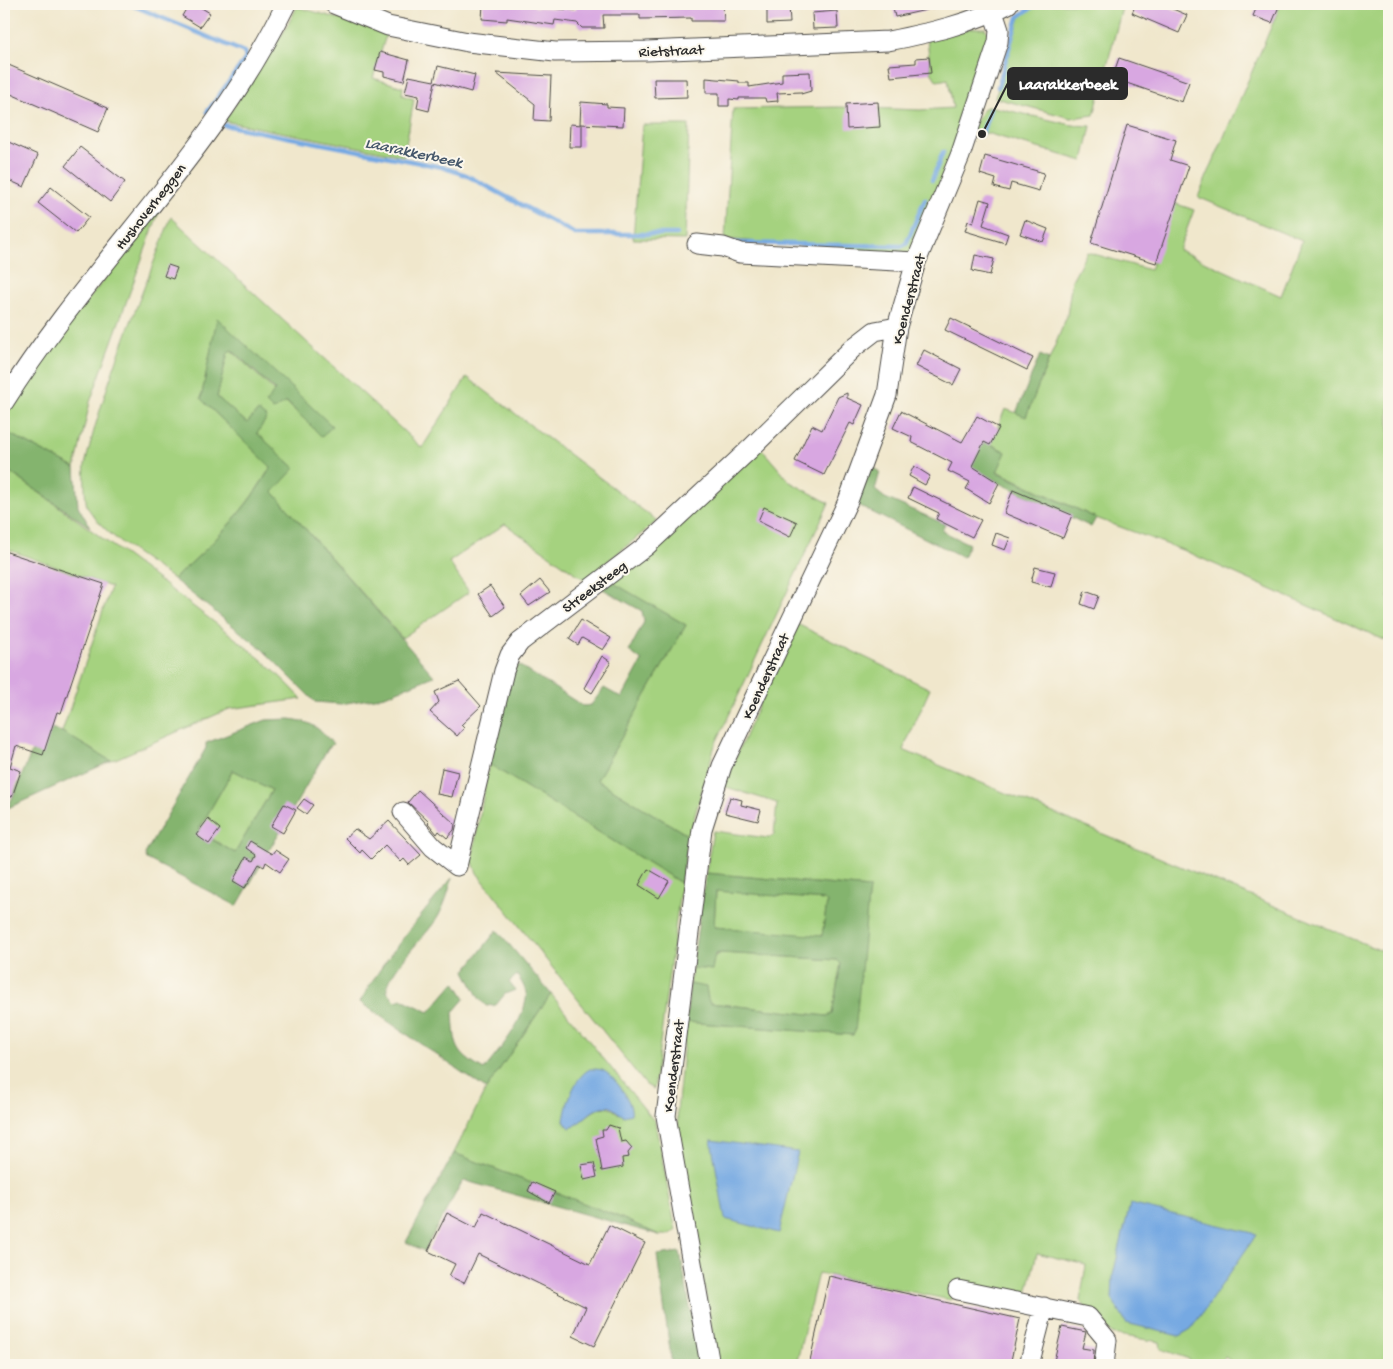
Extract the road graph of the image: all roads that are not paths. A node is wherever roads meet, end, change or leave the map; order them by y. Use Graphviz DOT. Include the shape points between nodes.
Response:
graph roads {
  1 [pos="286,4"];
  2 [pos="334,4"];
  3 [pos="1000,8"];
  4 [pos="697,244"];
  5 [pos="916,262"];
  6 [pos="897,328"];
  7 [pos="4,402"];
  8 [pos="403,812"];
  9 [pos="958,1290"];
  10 [pos="1044,1307"];
  11 [pos="710,1365"];
  12 [pos="1029,1365"];
  13 [pos="1104,1365"];
  1 -- 7 [label="street, Hushoverheggen" via="254,66 227,105 77,300"];
  2 -- 3 [label="street, Rietstraat" via="388,26 468,42 555,52 888,41 920,35"];
  3 -- 5 [label="street, Koenderstraat" via="998,42 990,70 960,156"];
  4 -- 5 [label="street" via="740,253"];
  5 -- 6 [label="street, Koenderstraat"];
  6 -- 8 [label="street, Streeksteeg" via="874,330 646,547 520,642 504,670 457,866 434,847"];
  6 -- 11 [label="street, Koenderstraat" via="887,395 848,501 722,766 702,829 666,1116"];
  9 -- 10 [label="street"];
  10 -- 12 [label="street"];
  10 -- 13 [label="street" via="1088,1317 1107,1340"];
}
